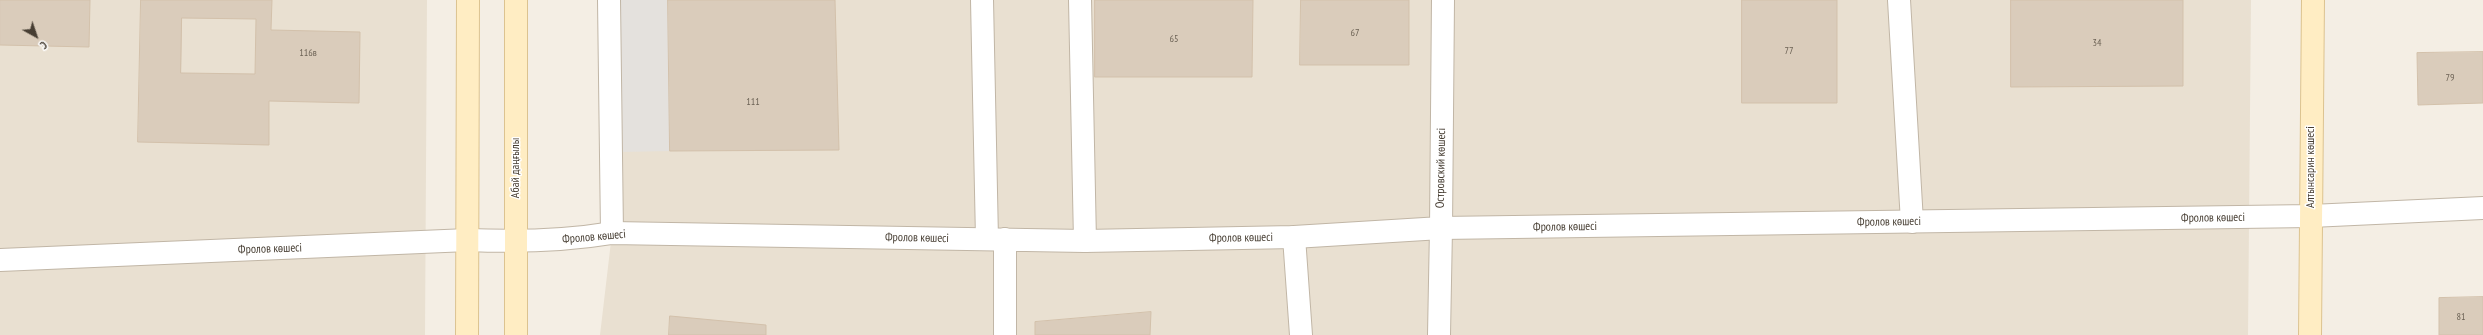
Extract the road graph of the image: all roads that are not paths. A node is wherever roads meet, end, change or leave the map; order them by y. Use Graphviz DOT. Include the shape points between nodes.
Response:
graph roads {
  1 [pos="468,0"];
  2 [pos="516,0"];
  3 [pos="610,0"];
  4 [pos="982,0"];
  5 [pos="1080,0"];
  6 [pos="1443,0"];
  7 [pos="1899,0"];
  8 [pos="2313,0"];
  9 [pos="2483,208"];
  10 [pos="2311,216"];
  11 [pos="1912,222"];
  12 [pos="1441,228"];
  13 [pos="612,233"];
  14 [pos="1294,237"];
  15 [pos="996,239"];
  16 [pos="468,240"];
  17 [pos="1086,241"];
  18 [pos="516,242"];
  19 [pos="0,260"];
  20 [pos="467,335"];
  21 [pos="516,335"];
  22 [pos="1005,335"];
  23 [pos="1301,335"];
  24 [pos="1439,335"];
  25 [pos="2310,335"];
  1 -- 16 [label="main road"];
  2 -- 18 [label="main road, Абай даңғылы"];
  3 -- 13 [label="street"];
  4 -- 15 [label="street"];
  5 -- 17 [label="street"];
  6 -- 12 [label="street, Островский көшесі"];
  7 -- 11 [label="street"];
  8 -- 10 [label="main road, Алтынсарин көшесі"];
  9 -- 10 [label="street, Фролов көшесі"];
  10 -- 11 [label="street, Фролов көшесі"];
  10 -- 25 [label="main road, Алтынсарин көшесі"];
  11 -- 12 [label="street, Фролов көшесі"];
  12 -- 14 [label="street, Фролов көшесі"];
  12 -- 24 [label="street, Островский көшесі"];
  13 -- 15 [label="street, Фролов көшесі"];
  13 -- 18 [label="street, Фролов көшесі"];
  14 -- 17 [label="street, Фролов көшесі"];
  14 -- 23 [label="street"];
  15 -- 17 [label="street, Фролов көшесі"];
  15 -- 22 [label="street"];
  16 -- 18 [label="street, Фролов көшесі"];
  16 -- 19 [label="street, Фролов көшесі"];
  16 -- 20 [label="main road"];
  18 -- 21 [label="main road, Абай даңғылы"];
}
